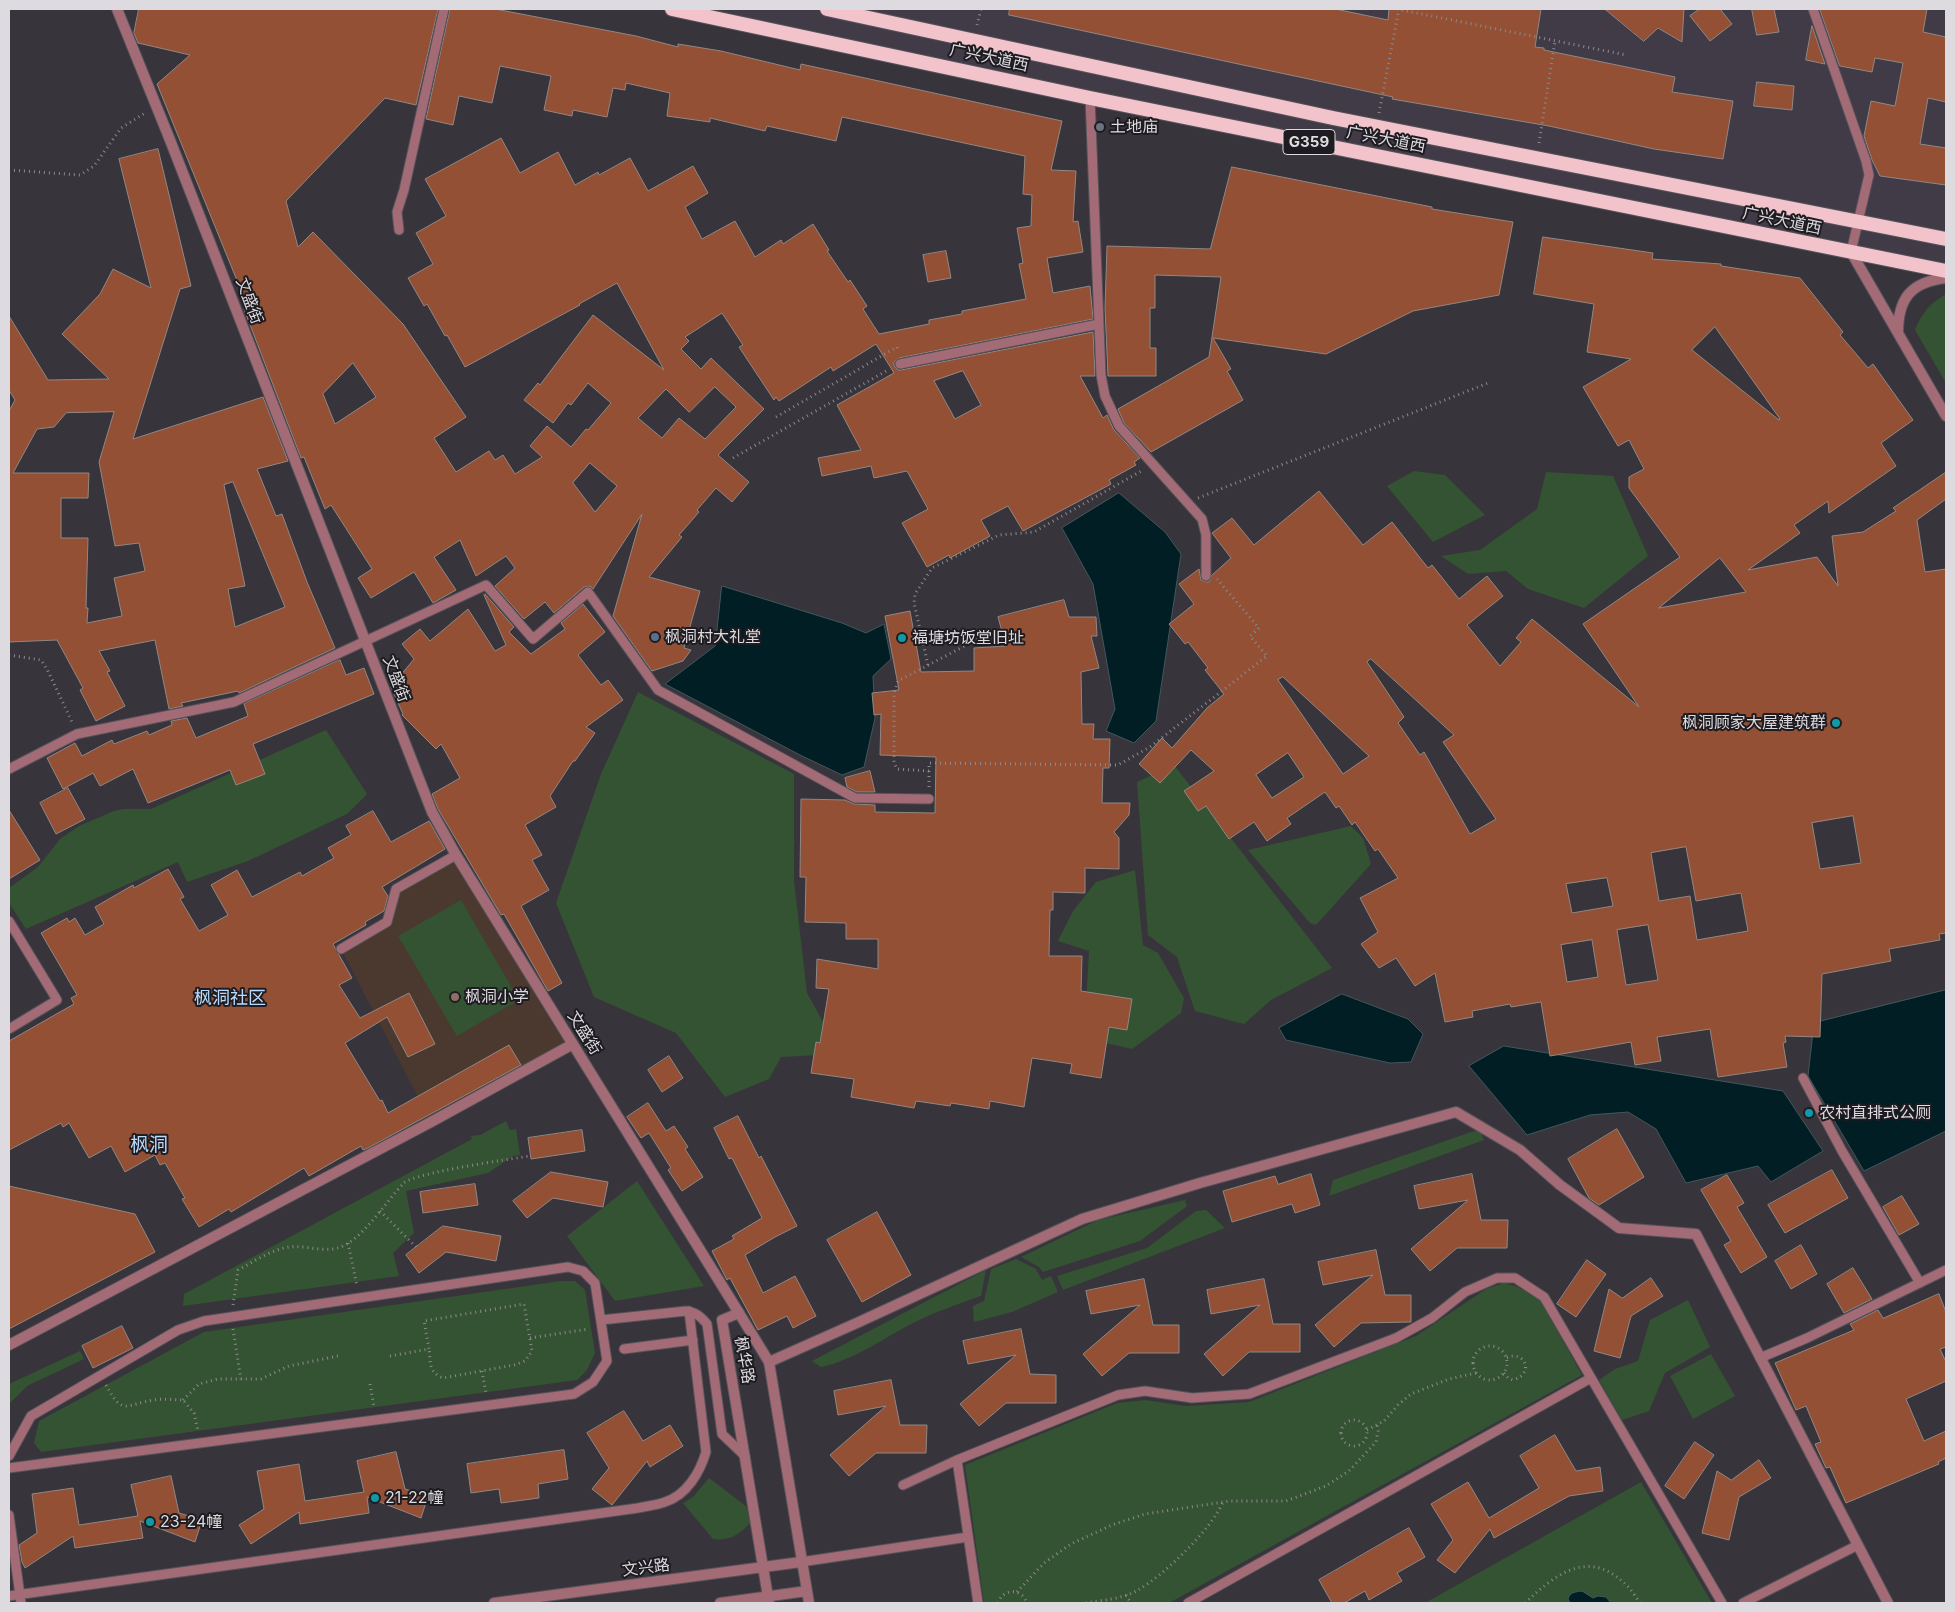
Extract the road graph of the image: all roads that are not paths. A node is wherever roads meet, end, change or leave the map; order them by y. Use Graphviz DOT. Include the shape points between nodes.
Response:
graph roads {
  1 [pos="117,9"];
  2 [pos="444,9"];
  3 [pos="672,9"];
  4 [pos="827,9"];
  5 [pos="1812,9"];
  6 [pos="1090,98"];
  7 [pos="1857,221"];
  8 [pos="399,230"];
  9 [pos="1946,239"];
  10 [pos="1851,252"];
  11 [pos="1946,271"];
  12 [pos="1946,278"];
  13 [pos="1099,324"];
  14 [pos="1898,334"];
  15 [pos="900,364"];
  16 [pos="1946,416"];
  17 [pos="1206,572"];
  18 [pos="366,643"];
  19 [pos="9,770"];
  20 [pos="929,798"];
  21 [pos="456,855"];
  22 [pos="9,921"];
  23 [pos="341,949"];
  24 [pos="9,1030"];
  25 [pos="573,1044"];
  26 [pos="1803,1078"];
  27 [pos="1946,1270"];
  28 [pos="1920,1283"];
  29 [pos="689,1311"];
  30 [pos="739,1313"];
  31 [pos="601,1324"];
  32 [pos="693,1340"];
  33 [pos="9,1345"];
  34 [pos="624,1349"];
  35 [pos="1760,1358"];
  36 [pos="769,1362"];
  37 [pos="1591,1378"];
  38 [pos="9,1456"];
  39 [pos="745,1456"];
  40 [pos="957,1460"];
  41 [pos="9,1468"];
  42 [pos="903,1485"];
  43 [pos="9,1514"];
  44 [pos="968,1537"];
  45 [pos="1858,1545"];
  46 [pos="801,1562"];
  47 [pos="764,1568"];
  48 [pos="807,1591"];
  49 [pos="9,1596"];
  50 [pos="20,1599"];
  51 [pos="769,1600"];
  52 [pos="494,1603"];
  53 [pos="720,1603"];
  54 [pos="809,1603"];
  55 [pos="978,1603"];
  56 [pos="1188,1603"];
  57 [pos="1722,1603"];
  58 [pos="1743,1603"];
  59 [pos="1888,1603"];
  1 -- 18 [label="street, 文盛街"];
  2 -- 8 [label="lane" via="397,212"];
  3 -- 6 [label="highway, 广兴大道西 / G359"];
  4 -- 7 [label="highway, 广兴大道西 / G359" via="1376,126"];
  5 -- 7 [label="lane" via="1869,175"];
  6 -- 10 [label="highway, 广兴大道西 / G359"];
  6 -- 13 [label="lane"];
  7 -- 9 [label="highway, 广兴大道西 / G359"];
  7 -- 10 [label="lane"];
  10 -- 11 [label="highway, 广兴大道西 / G359"];
  10 -- 14 [label="street"];
  12 -- 14 [label="street" via="1911,291 1898,314"];
  13 -- 15 [label="lane"];
  13 -- 17 [label="lane" via="1105,396 1119,426 1202,519 1206,535"];
  14 -- 16 [label="street"];
  18 -- 19 [label="lane" via="234,702 77,734"];
  18 -- 20 [label="lane" via="486,585 533,639 588,592 658,690 855,798"];
  18 -- 21 [label="street, 文盛街" via="426,798"];
  21 -- 23 [label="lane" via="396,888 387,922"];
  21 -- 25 [label="street, 文盛街"];
  22 -- 24 [label="lane" via="57,1000"];
  25 -- 30 [label="street, 文盛街"];
  25 -- 33 [label="street"];
  26 -- 28 [label="lane"];
  27 -- 28 [label="lane"];
  28 -- 35 [label="lane"];
  29 -- 31 [label="lane"];
  29 -- 32 [label="lane"];
  29 -- 39 [label="lane" via="707,1324 722,1434"];
  30 -- 36 [label="street, 枫华路"];
  30 -- 39 [label="street, 枫华路" via="722,1320"];
  31 -- 38 [label="lane" via="596,1283 583,1271 568,1266 204,1321 178,1330 31,1416"];
  31 -- 41 [label="lane" via="607,1361 593,1382 574,1394"];
  32 -- 34 [label="lane"];
  32 -- 50 [label="lane" via="706,1452 701,1468 687,1488 667,1502"];
  35 -- 36 [label="street" via="1696,1234 1619,1228 1560,1185 1520,1150 1456,1112 1082,1218"];
  35 -- 45 [label="street"];
  36 -- 46 [label="street, 枫华路"];
  37 -- 40 [label="lane" via="1544,1297 1514,1278 1497,1278 1465,1292 1432,1318 1396,1338 1249,1394 1192,1398 1145,1390 1118,1395"];
  37 -- 56 [label="lane"];
  37 -- 57 [label="lane"];
  39 -- 47 [label="street, 枫华路"];
  40 -- 42 [label="lane"];
  40 -- 44 [label="lane"];
  43 -- 50 [label="lane"];
  44 -- 46 [label="lane"];
  44 -- 55 [label="lane"];
  45 -- 58 [label="lane"];
  45 -- 59 [label="street"];
  46 -- 47 [label="street, 文兴路"];
  46 -- 48 [label="street, 枫华路"];
  47 -- 51 [label="street, 枫华路"];
  47 -- 52 [label="street, 文兴路"];
  48 -- 51 [label="street"];
  48 -- 54 [label="street, 枫华路"];
  49 -- 50 [label="lane"];
  51 -- 53 [label="street"];
}
